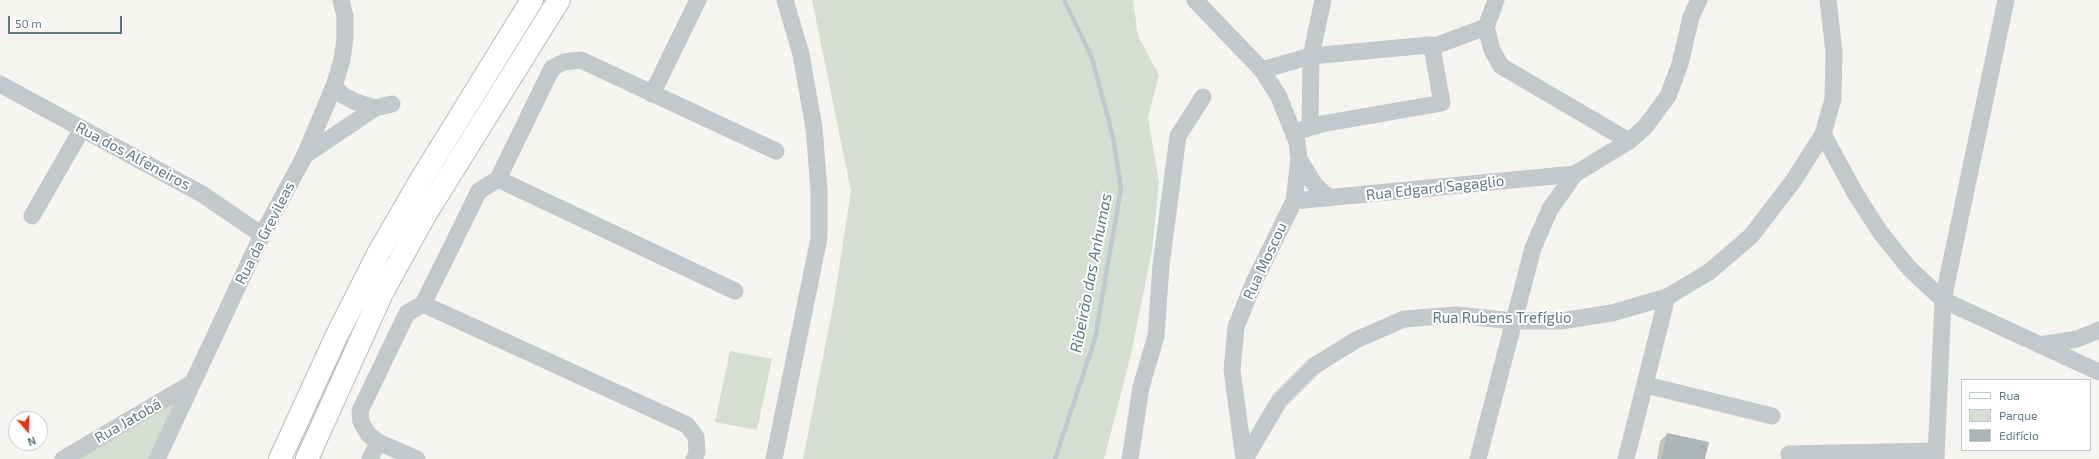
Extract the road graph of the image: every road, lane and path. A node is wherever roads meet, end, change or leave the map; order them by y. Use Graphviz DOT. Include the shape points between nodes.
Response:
graph roads {
  1 [pos="341,0"];
  2 [pos="532,0"];
  3 [pos="559,0"];
  4 [pos="698,0"];
  5 [pos="785,0"];
  6 [pos="1195,0"];
  7 [pos="1323,0"];
  8 [pos="1496,0"];
  9 [pos="1699,0"];
  10 [pos="1828,0"];
  11 [pos="2006,0"];
  12 [pos="1486,27"];
  13 [pos="1432,47"];
  14 [pos="1311,56"];
  15 [pos="1262,70"];
  16 [pos="0,84"];
  17 [pos="334,86"];
  18 [pos="652,94"];
  19 [pos="1203,97"];
  20 [pos="392,104"];
  21 [pos="375,108"];
  22 [pos="82,129"];
  23 [pos="1824,134"];
  24 [pos="1629,141"];
  25 [pos="776,151"];
  26 [pos="304,156"];
  27 [pos="1299,159"];
  28 [pos="1575,174"];
  29 [pos="498,179"];
  30 [pos="1329,198"];
  31 [pos="1294,201"];
  32 [pos="32,216"];
  33 [pos="262,235"];
  34 [pos="735,291"];
  35 [pos="1667,297"];
  36 [pos="1943,300"];
  37 [pos="423,304"];
  38 [pos="1513,320"];
  39 [pos="2099,330"];
  40 [pos="2040,345"];
  41 [pos="2099,372"];
  42 [pos="192,384"];
  43 [pos="1646,385"];
  44 [pos="1772,416"];
  45 [pos="378,442"];
  46 [pos="1789,454"];
  47 [pos="1936,455"];
  48 [pos="66,458"];
  49 [pos="157,459"];
  50 [pos="280,459"];
  51 [pos="307,459"];
  52 [pos="370,459"];
  53 [pos="417,459"];
  54 [pos="694,459"];
  55 [pos="774,459"];
  56 [pos="1130,459"];
  57 [pos="1245,459"];
  58 [pos="1478,459"];
  59 [pos="1626,459"];
  1 -- 17 [label="street, Rua da Grevileas" via="345,16 345,37 342,60"];
  2 -- 50 [label="main road" via="379,252 336,337"];
  3 -- 51 [label="main road" via="437,195 382,293"];
  4 -- 18 [label="street"];
  5 -- 55 [label="street" via="801,54 814,128 819,190 819,238"];
  6 -- 15 [label="street, Rua Moscou"];
  7 -- 14 [label="street"];
  8 -- 12 [label="street"];
  9 -- 24 [label="street" via="1691,18 1680,64 1668,96 1645,127"];
  10 -- 23 [label="street, Rua Rubens Trefíglio" via="1834,52 1833,99"];
  11 -- 36 [label="street"];
  12 -- 13 [label="street"];
  12 -- 24 [label="street" via="1492,50 1501,66"];
  13 -- 14 [label="street" via="1430,45"];
  13 -- 14 [label="street" via="1442,103 1305,128"];
  14 -- 15 [label="street"];
  15 -- 27 [label="street, Rua Moscou" via="1279,97 1297,142"];
  16 -- 22 [label="street, Rua dos Alfeneiros"];
  17 -- 21 [label="street" via="342,95"];
  17 -- 26 [label="street, Rua da Grevileas"];
  18 -- 25 [label="street"];
  18 -- 29 [label="street" via="581,60 564,62 552,68"];
  19 -- 56 [label="street" via="1178,136 1161,266 1156,336 1141,387"];
  20 -- 21 [label="street"];
  21 -- 26 [label="street"];
  22 -- 32 [label="street"];
  22 -- 33 [label="street, Rua dos Alfeneiros" via="202,194"];
  23 -- 35 [label="street, Rua Rubens Trefíglio" via="1794,180 1751,236 1709,272"];
  23 -- 36 [label="street" via="1855,193 1880,232 1910,268"];
  24 -- 28 [label="street"];
  26 -- 33 [label="street, Rua da Grevileas"];
  27 -- 30 [label="street" via="1315,185"];
  27 -- 31 [label="street, Rua Moscou"];
  28 -- 30 [label="street, Rua Edgard Sagaglio"];
  28 -- 38 [label="street" via="1550,209 1533,248"];
  29 -- 34 [label="street"];
  29 -- 37 [label="street" via="479,191"];
  30 -- 31 [label="street, Rua Edgard Sagaglio"];
  31 -- 57 [label="street, Rua Moscou" via="1254,282 1236,327 1232,370"];
  33 -- 42 [label="street, Rua da Grevileas"];
  35 -- 38 [label="street, Rua Rubens Trefíglio" via="1612,313 1561,321"];
  35 -- 43 [label="street"];
  36 -- 40 [label="street"];
  36 -- 47 [label="street"];
  37 -- 45 [label="street" via="407,313 360,411 361,422 368,434"];
  37 -- 54 [label="street" via="687,425 696,437 697,452"];
  38 -- 57 [label="street, Rua Rubens Trefíglio" via="1456,315 1404,319 1356,340 1314,366 1279,401"];
  38 -- 58 [label="street"];
  39 -- 40 [label="street" via="2077,339"];
  40 -- 41 [label="street"];
  42 -- 48 [label="street, Rua Jatobá"];
  42 -- 49 [label="street, Rua da Grevileas"];
  43 -- 44 [label="street"];
  43 -- 59 [label="street"];
  45 -- 52 [label="street"];
  45 -- 53 [label="street"];
  46 -- 47 [label="street"];
}
